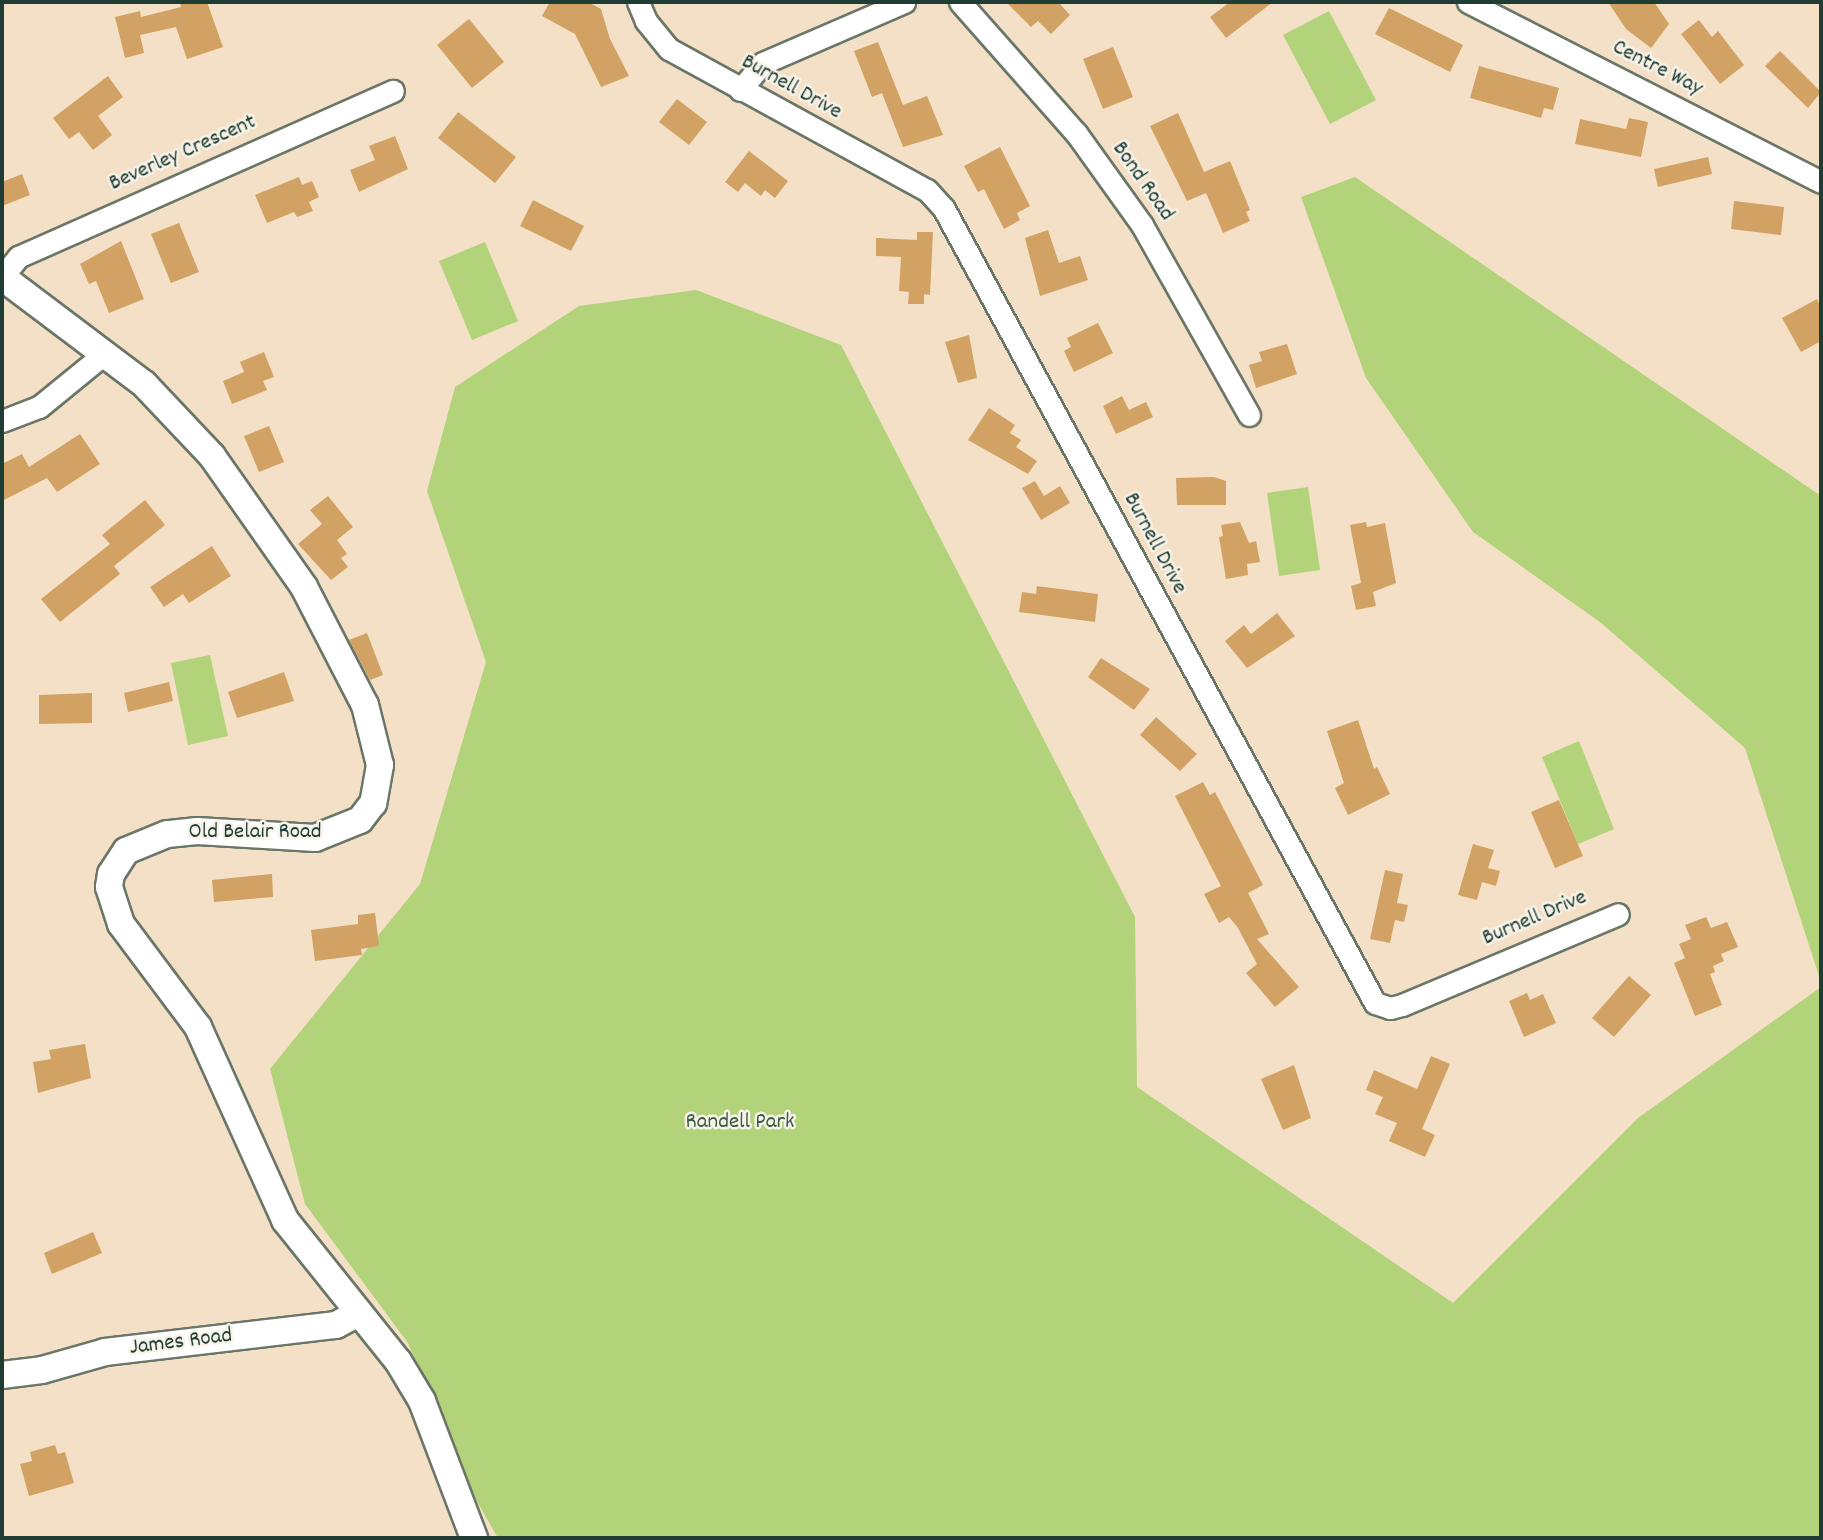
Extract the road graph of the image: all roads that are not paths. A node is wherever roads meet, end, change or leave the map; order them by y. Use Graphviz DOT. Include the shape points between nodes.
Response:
graph roads {
  1 [pos="638,2"];
  2 [pos="904,2"];
  3 [pos="960,2"];
  4 [pos="1468,2"];
  5 [pos="740,90"];
  6 [pos="393,91"];
  7 [pos="1821,182"];
  8 [pos="2,277"];
  9 [pos="104,354"];
  10 [pos="1249,415"];
  11 [pos="2,421"];
  12 [pos="1618,914"];
  13 [pos="359,1313"];
  14 [pos="2,1375"];
  15 [pos="474,1538"];
  1 -- 5 [label="street, Burnell Drive" via="646,21 669,49"];
  2 -- 5 [label="street" via="763,63"];
  3 -- 10 [label="street, Bond Road" via="1076,133 1142,225"];
  4 -- 7 [label="street, Centre Way"];
  5 -- 12 [label="street, Burnell Drive" via="926,190 944,209 1376,1003 1390,1008 1402,1005"];
  6 -- 8 [label="street, Beverley Crescent" via="18,257"];
  8 -- 9 [label="main road, Old Belair Road"];
  9 -- 11 [label="street" via="39,407"];
  9 -- 13 [label="main road, Old Belair Road" via="144,384 212,456 304,587 365,705 380,765 373,803 360,820 341,832 316,838 197,831 166,834 126,851 111,874 109,887 121,923 198,1027 285,1220"];
  13 -- 14 [label="main road, James Road" via="336,1325 105,1352 42,1370"];
  13 -- 15 [label="main road, Old Belair Road" via="422,1401"];
}
